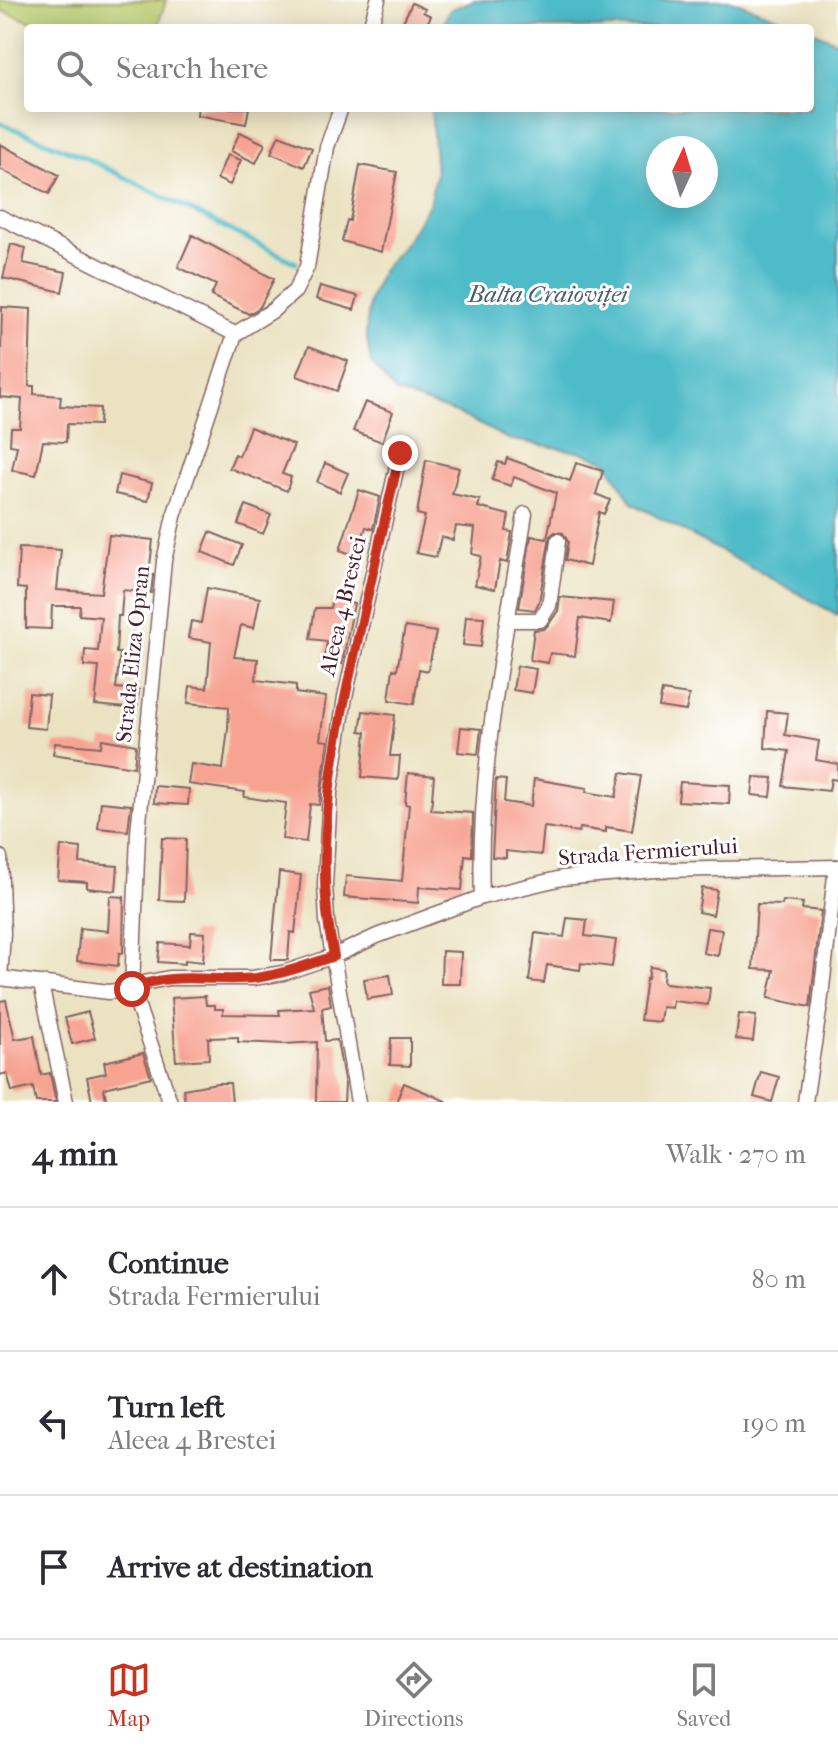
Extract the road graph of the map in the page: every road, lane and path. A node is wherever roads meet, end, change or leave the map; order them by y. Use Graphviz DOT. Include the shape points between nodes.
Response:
graph roads {
  1 [pos="378,0"];
  2 [pos="371,24"];
  3 [pos="340,112"];
  4 [pos="0,217"];
  5 [pos="235,334"];
  6 [pos="400,453"];
  7 [pos="525,514"];
  8 [pos="558,541"];
  9 [pos="508,620"];
  10 [pos="0,857"];
  11 [pos="837,867"];
  12 [pos="482,897"];
  13 [pos="334,956"];
  14 [pos="0,978"];
  15 [pos="41,984"];
  16 [pos="132,989"];
  17 [pos="66,1102"];
  18 [pos="170,1102"];
  19 [pos="358,1102"];
  20 [pos="805,1102"];
  1 -- 2 [label="street"];
  3 -- 5 [label="street" via="327,147 307,267 295,291"];
  4 -- 5 [label="street"];
  5 -- 16 [label="street, Strada Eliza Opran" via="164,561 138,833"];
  6 -- 13 [label="street, Aleea 4 Brestei" via="345,697 330,793 325,884"];
  7 -- 9 [label="street"];
  8 -- 9 [label="street" via="545,613 540,620"];
  9 -- 12 [label="street" via="483,808"];
  10 -- 14 [label="street"];
  11 -- 12 [label="street, Strada Fermierului" via="562,878"];
  11 -- 20 [label="street"];
  12 -- 13 [label="street, Strada Fermierului"];
  13 -- 16 [label="street, Strada Fermierului" via="253,978 169,978"];
  13 -- 19 [label="street, Aleea 4 Brestei"];
  14 -- 15 [label="street, Strada Fermierului"];
  15 -- 16 [label="street, Strada Fermierului" via="108,992"];
  15 -- 17 [label="street"];
  16 -- 18 [label="street"];
}
